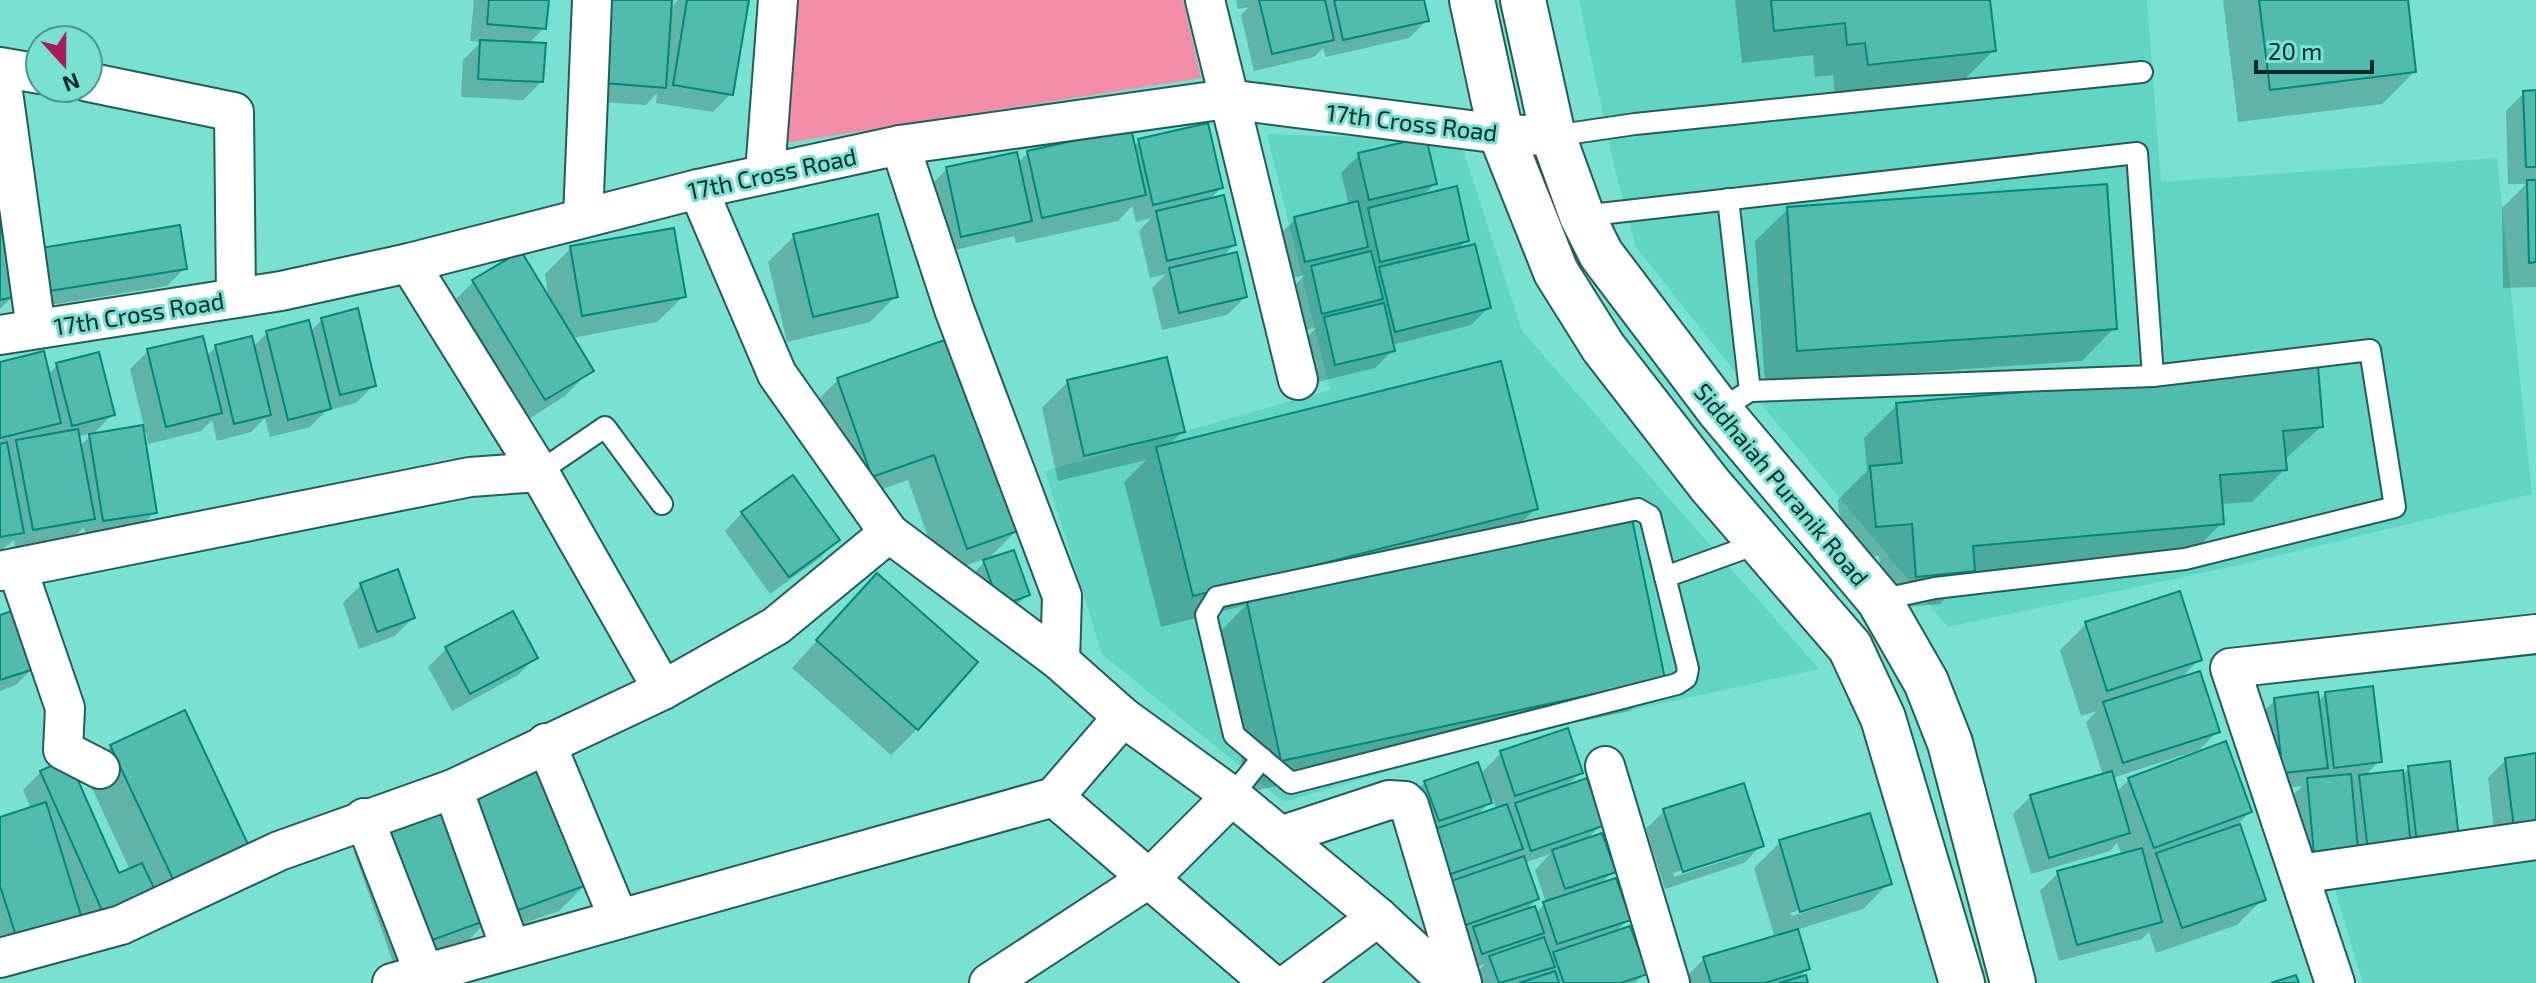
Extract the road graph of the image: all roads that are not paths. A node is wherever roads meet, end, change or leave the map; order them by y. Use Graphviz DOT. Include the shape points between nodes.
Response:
graph roads {
  1 [pos="592,0"];
  2 [pos="778,0"];
  3 [pos="1205,0"];
  4 [pos="1472,0"];
  5 [pos="1523,0"];
  6 [pos="0,69"];
  7 [pos="24,72"];
  8 [pos="2142,72"];
  9 [pos="104,85"];
  10 [pos="1227,99"];
  11 [pos="1501,134"];
  12 [pos="1553,136"];
  13 [pos="900,145"];
  14 [pos="765,173"];
  15 [pos="698,189"];
  16 [pos="1728,199"];
  17 [pos="1582,216"];
  18 [pos="583,218"];
  19 [pos="409,263"];
  20 [pos="236,298"];
  21 [pos="18,332"];
  22 [pos="2153,376"];
  23 [pos="1298,380"];
  24 [pos="1734,401"];
  25 [pos="539,472"];
  26 [pos="662,504"];
  27 [pos="889,533"];
  28 [pos="1762,542"];
  29 [pos="8,569"];
  30 [pos="1665,577"];
  31 [pos="1879,600"];
  32 [pos="2536,634"];
  33 [pos="1060,661"];
  34 [pos="663,690"];
  35 [pos="1123,717"];
  36 [pos="546,743"];
  37 [pos="1262,758"];
  38 [pos="1605,766"];
  39 [pos="100,769"];
  40 [pos="453,789"];
  41 [pos="1232,796"];
  42 [pos="1054,797"];
  43 [pos="364,818"];
  44 [pos="1280,836"];
  45 [pos="2536,840"];
  46 [pos="2299,874"];
  47 [pos="1151,877"];
  48 [pos="618,917"];
  49 [pos="1378,917"];
  50 [pos="510,947"];
  51 [pos="0,958"];
  52 [pos="415,980"];
  53 [pos="989,983"];
  54 [pos="1270,983"];
  55 [pos="1289,983"];
  56 [pos="1449,983"];
  57 [pos="1462,983"];
  58 [pos="1670,983"];
  59 [pos="1962,983"];
  60 [pos="2013,983"];
  61 [pos="2335,983"];
  1 -- 18 [label="street"];
  2 -- 14 [label="street"];
  3 -- 10 [label="street"];
  4 -- 11 [label="main road"];
  5 -- 12 [label="main road, Siddhaiah Puranik Road"];
  6 -- 7 [label="street"];
  6 -- 21 [label="street"];
  8 -- 12 [label="lane"];
  9 -- 20 [label="street" via="234,112"];
  10 -- 11 [label="street, 17th Cross Road"];
  10 -- 13 [label="street, 17th Cross Road"];
  10 -- 23 [label="street"];
  11 -- 12 [label="street, 17th Cross Road"];
  11 -- 28 [label="main road" via="1556,272 1603,347 1710,485"];
  12 -- 17 [label="main road, Siddhaiah Puranik Road"];
  13 -- 14 [label="street, 17th Cross Road"];
  13 -- 33 [label="street" via="954,309 1062,596"];
  14 -- 15 [label="street, 17th Cross Road"];
  15 -- 18 [label="street, 17th Cross Road"];
  15 -- 27 [label="street" via="777,374"];
  16 -- 17 [label="lane"];
  16 -- 22 [label="lane" via="2137,153"];
  16 -- 24 [label="lane"];
  17 -- 24 [label="main road, Siddhaiah Puranik Road" via="1601,254"];
  18 -- 19 [label="street, 17th Cross Road"];
  19 -- 20 [label="street, 17th Cross Road"];
  19 -- 25 [label="street"];
  20 -- 21 [label="street, 17th Cross Road"];
  22 -- 24 [label="lane"];
  22 -- 31 [label="lane" via="2370,350 2395,507 2185,559 1935,588"];
  24 -- 31 [label="main road, Siddhaiah Puranik Road"];
  25 -- 26 [label="lane" via="605,427"];
  25 -- 29 [label="street" via="470,477"];
  25 -- 34 [label="street"];
  27 -- 33 [label="street"];
  27 -- 34 [label="street" via="776,626"];
  28 -- 30 [label="lane"];
  28 -- 59 [label="main road" via="1850,647 1883,718"];
  29 -- 39 [label="street" via="65,708 63,750"];
  30 -- 37 [label="lane" via="1688,669 1677,684 1291,783"];
  30 -- 37 [label="lane" via="1650,516 1631,509 1225,593 1206,615 1234,735"];
  31 -- 60 [label="main road, Siddhaiah Puranik Road" via="1926,682 1950,743"];
  32 -- 46 [label="street" via="2230,668"];
  33 -- 35 [label="street"];
  34 -- 36 [label="street"];
  35 -- 41 [label="street"];
  35 -- 42 [label="street"];
  36 -- 40 [label="street"];
  36 -- 48 [label="street"];
  37 -- 41 [label="lane"];
  38 -- 58 [label="street"];
  40 -- 43 [label="street"];
  40 -- 50 [label="street"];
  41 -- 44 [label="street"];
  41 -- 47 [label="street"];
  42 -- 47 [label="street"];
  42 -- 48 [label="street"];
  43 -- 51 [label="street" via="279,851 121,925"];
  43 -- 52 [label="street"];
  44 -- 49 [label="street"];
  44 -- 57 [label="street" via="1389,800 1405,801"];
  45 -- 46 [label="street"];
  46 -- 61 [label="street"];
  47 -- 53 [label="street"];
  47 -- 54 [label="street"];
  48 -- 50 [label="street"];
  49 -- 55 [label="street"];
  49 -- 56 [label="street"];
  50 -- 52 [label="street"];
}
